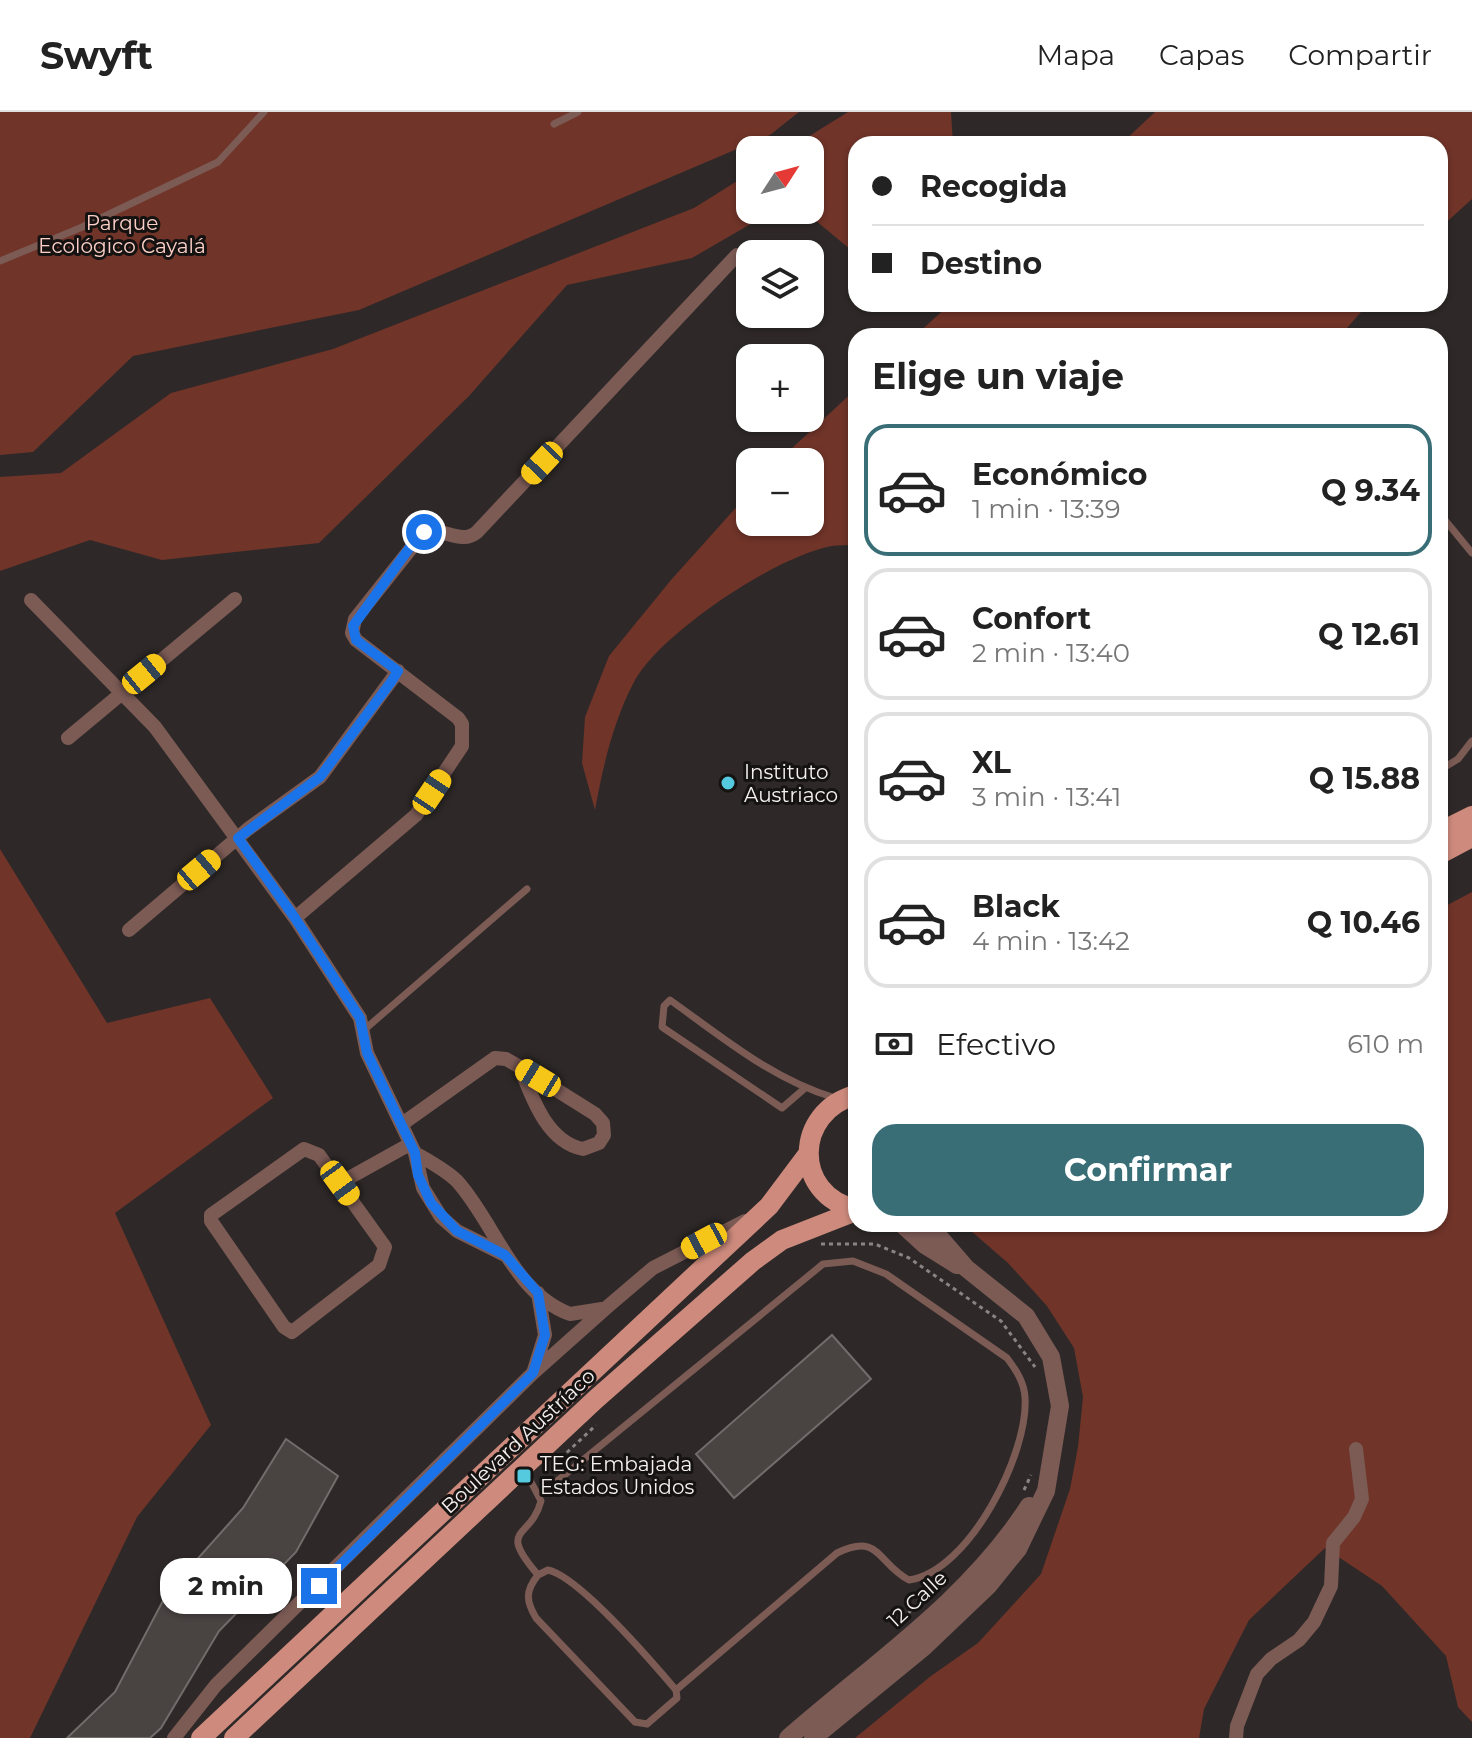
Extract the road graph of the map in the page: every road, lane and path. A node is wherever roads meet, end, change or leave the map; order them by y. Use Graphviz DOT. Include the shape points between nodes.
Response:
graph roads {
  1 [pos="264,112"];
  2 [pos="578,112"];
  3 [pos="554,124"];
  4 [pos="736,256"];
  5 [pos="0,261"];
  6 [pos="1448,524"];
  7 [pos="1472,553"];
  8 [pos="235,599"];
  9 [pos="31,600"];
  10 [pos="398,671"];
  11 [pos="121,692"];
  12 [pos="68,738"];
  13 [pos="1472,741"];
  14 [pos="1448,765"];
  15 [pos="1472,816"];
  16 [pos="1448,828"];
  17 [pos="1472,837"];
  18 [pos="238,838"];
  19 [pos="1448,850"];
  20 [pos="527,889"];
  21 [pos="295,918"];
  22 [pos="129,930"];
  23 [pos="364,1030"];
  24 [pos="520,1067"];
  25 [pos="804,1089"];
  26 [pos="848,1097"];
  27 [pos="402,1124"];
  28 [pos="413,1149"];
  29 [pos="808,1154"];
  30 [pos="340,1183"];
  31 [pos="769,1206"];
  32 [pos="848,1206"];
  33 [pos="848,1213"];
  34 [pos="912,1232"];
  35 [pos="935,1232"];
  36 [pos="810,1248"];
  37 [pos="505,1255"];
  38 [pos="966,1268"];
  39 [pos="538,1293"];
  40 [pos="606,1308"];
  41 [pos="1036,1369"];
  42 [pos="533,1373"];
  43 [pos="597,1419"];
  44 [pos="1356,1449"];
  45 [pos="553,1465"];
  46 [pos="1042,1468"];
  47 [pos="530,1480"];
  48 [pos="1023,1493"];
  49 [pos="540,1495"];
  50 [pos="538,1575"];
  51 [pos="933,1592"];
  52 [pos="905,1617"];
  53 [pos="676,1690"];
  54 [pos="174,1738"];
  55 [pos="201,1738"];
  56 [pos="234,1738"];
  57 [pos="788,1738"];
  58 [pos="813,1738"];
  59 [pos="1236,1738"];
  1 -- 5 [label="lane" via="218,162"];
  2 -- 3 [label="lane"];
  4 -- 10 [label="street" via="477,532 464,538 433,529 416,539 353,626 356,640"];
  6 -- 7 [label="lane"];
  8 -- 11 [label="street"];
  9 -- 11 [label="street"];
  10 -- 18 [label="street" via="320,777"];
  10 -- 21 [label="street" via="458,718 462,746 416,815"];
  11 -- 12 [label="street"];
  11 -- 18 [label="street" via="155,727"];
  13 -- 14 [label="lane"];
  15 -- 16 [label="main road"];
  17 -- 19 [label="main road"];
  18 -- 21 [label="street"];
  18 -- 22 [label="street"];
  20 -- 23 [label="lane"];
  21 -- 23 [label="street"];
  23 -- 27 [label="street" via="367,1053"];
  24 -- 24 [label="street" via="595,1114 603,1123 599,1143 583,1149 563,1141 543,1117"];
  24 -- 27 [label="street" via="495,1058"];
  25 -- 25 [label="lane" via="670,1000 664,1006 662,1027 782,1108"];
  25 -- 26 [label="lane"];
  26 -- 29 [label="main road, Boulevard Austríaco" via="817,1120"];
  27 -- 28 [label="street"];
  28 -- 30 [label="street"];
  28 -- 37 [label="street" via="455,1178"];
  28 -- 37 [label="street" via="423,1188 441,1217"];
  29 -- 31 [label="main road, Boulevard Austríaco"];
  29 -- 32 [label="main road" via="824,1191"];
  30 -- 30 [label="street" via="385,1247 385,1256 292,1332 211,1215 304,1149 319,1155"];
  31 -- 40 [label="street" via="653,1268"];
  31 -- 55 [label="main road, Boulevard Austríaco"];
  33 -- 56 [label="main road, Boulevard Austríaco" via="782,1240 753,1261 596,1399"];
  34 -- 38 [label="street, 12 Calle"];
  35 -- 38 [label="street, 12 Calle"];
  36 -- 41 [label="path" via="837,1242 875,1244 909,1258 1001,1321"];
  37 -- 39 [label="street"];
  38 -- 46 [label="street, 12 Calle" via="1026,1316 1051,1357 1060,1406"];
  39 -- 40 [label="street" via="570,1314"];
  39 -- 42 [label="street" via="545,1335"];
  40 -- 42 [label="street"];
  42 -- 54 [label="street" via="216,1685"];
  43 -- 45 [label="path" via="595,1428"];
  44 -- 59 [label="street" via="1362,1499 1333,1543 1331,1586 1299,1640 1257,1674"];
  46 -- 48 [label="path"];
  46 -- 57 [label="street, 12 Calle" via="1015,1528 977,1573"];
  46 -- 58 [label="street, 12 Calle" via="1039,1509 997,1576 924,1647"];
  47 -- 49 [label="lane"];
  49 -- 50 [label="lane" via="539,1508 518,1542 522,1557"];
  49 -- 53 [label="lane" via="823,1264 853,1261 886,1274 1007,1358 1020,1375 1025,1395 1018,1450 993,1504 943,1564 909,1580 876,1550 865,1544 850,1546"];
  50 -- 53 [label="lane" via="548,1570 572,1581"];
  50 -- 53 [label="lane" via="528,1594 536,1618 635,1722 647,1724 677,1698"];
  51 -- 52 [label="path"];
}
